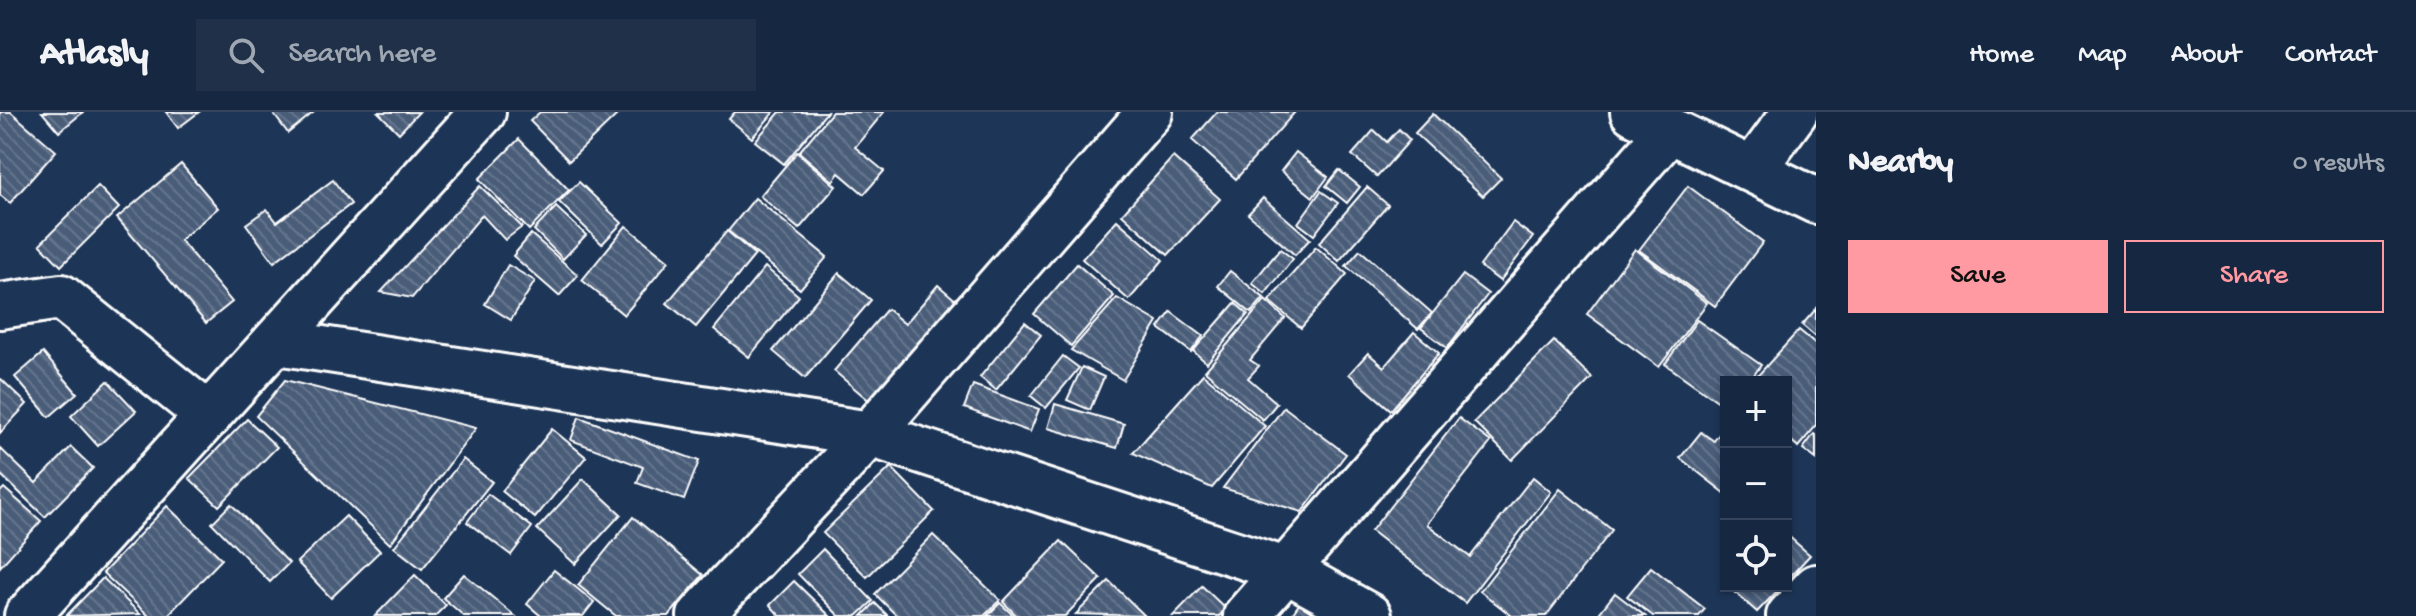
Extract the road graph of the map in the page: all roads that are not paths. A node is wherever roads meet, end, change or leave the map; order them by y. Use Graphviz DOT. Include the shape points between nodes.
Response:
graph roads {
  1 [pos="483,112"];
  2 [pos="1150,112"];
  3 [pos="1795,112"];
  4 [pos="1651,122"];
  5 [pos="1754,168"];
  6 [pos="1816,201"];
  7 [pos="0,306"];
  8 [pos="277,342"];
  9 [pos="209,416"];
  10 [pos="870,434"];
  11 [pos="1288,571"];
  12 [pos="1816,587"];
  13 [pos="27,616"];
  14 [pos="700,616"];
  15 [pos="1246,616"];
  16 [pos="1369,616"];
  17 [pos="1789,616"];
  1 -- 8 [label="street"];
  2 -- 10 [label="street"];
  3 -- 5 [label="street"];
  4 -- 5 [label="street"];
  4 -- 11 [label="street"];
  5 -- 6 [label="street"];
  7 -- 9 [label="street" via="61,297"];
  8 -- 9 [label="street"];
  8 -- 10 [label="street"];
  9 -- 13 [label="street"];
  10 -- 11 [label="street"];
  10 -- 14 [label="street"];
  11 -- 15 [label="street"];
  11 -- 16 [label="street"];
  12 -- 17 [label="street"];
}
